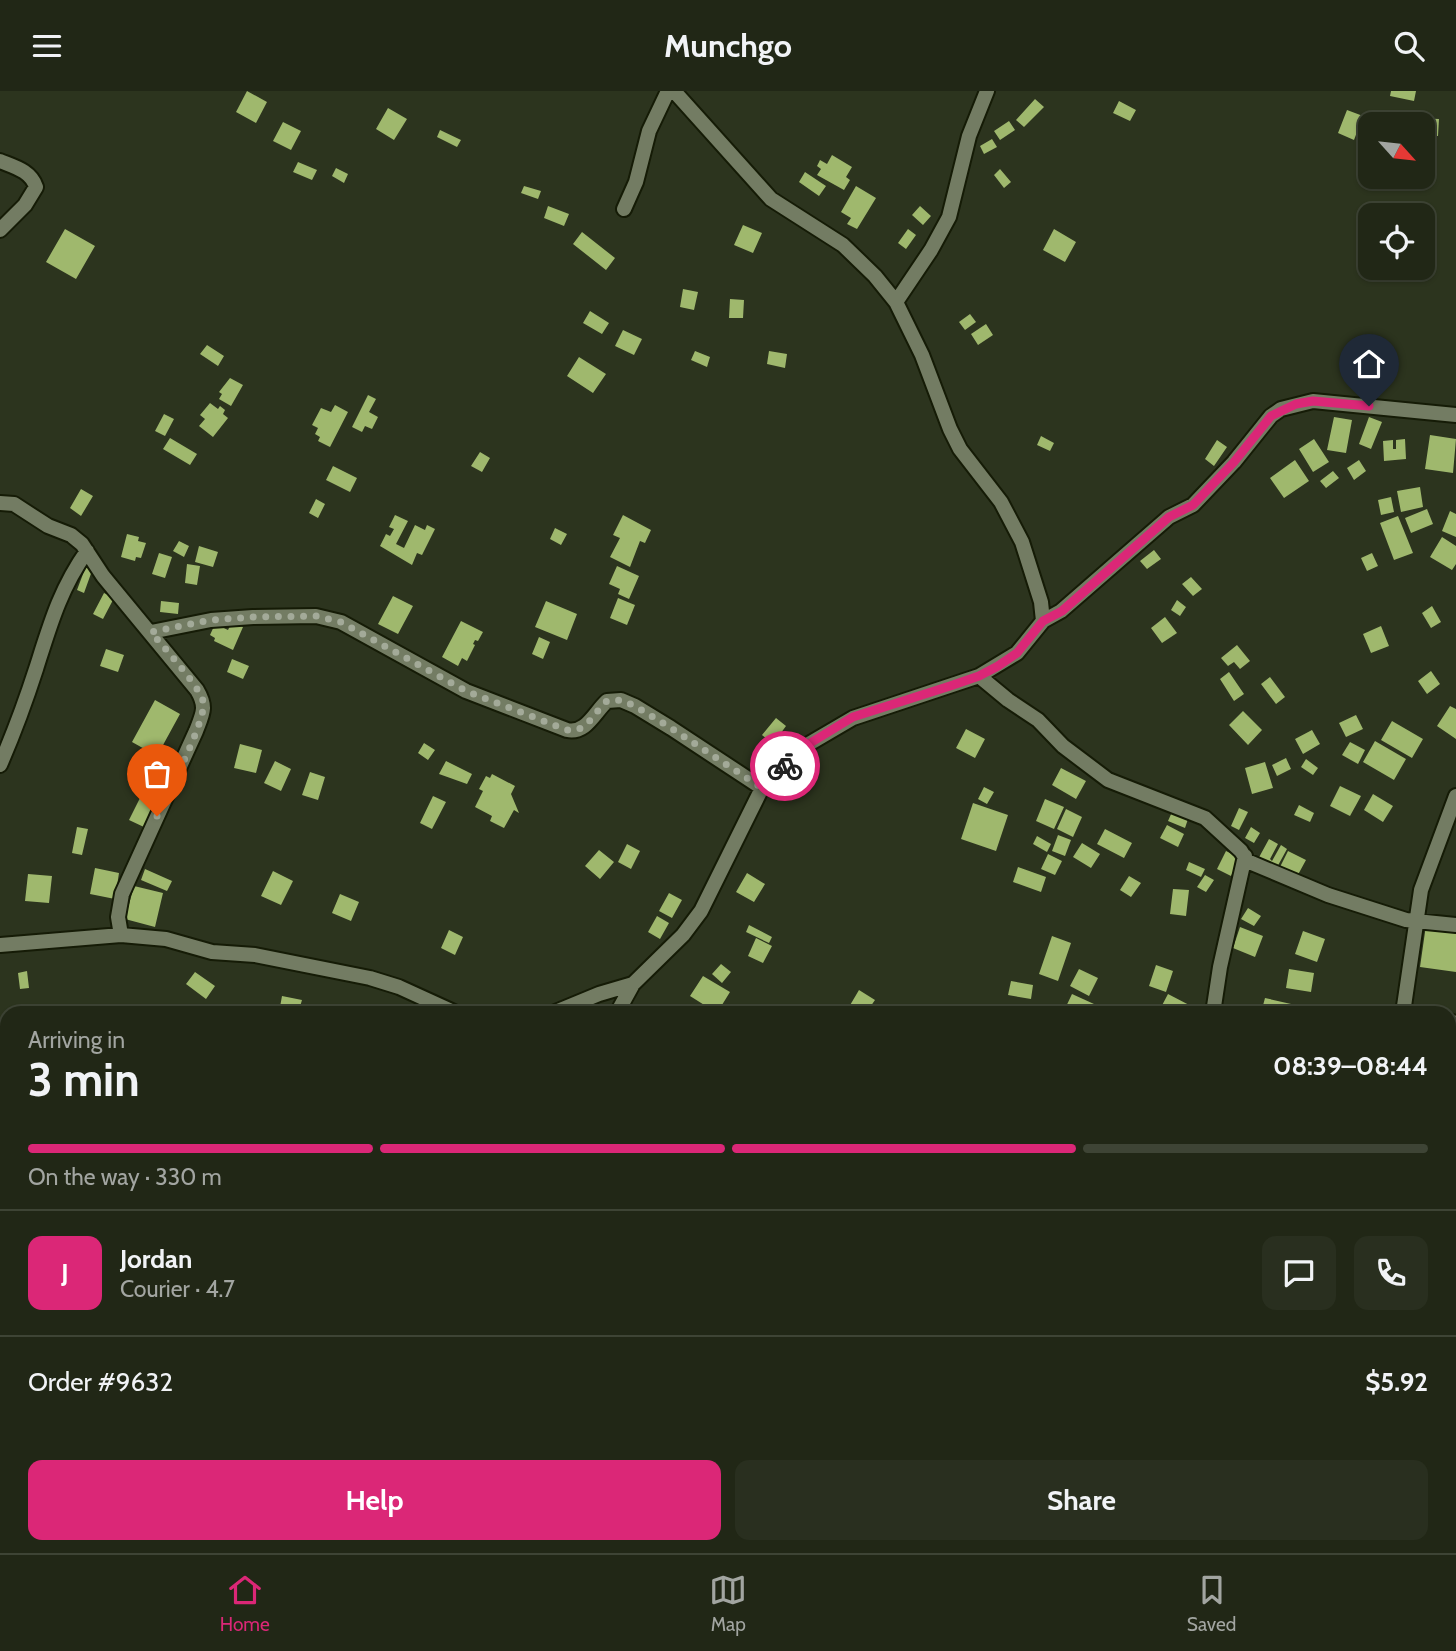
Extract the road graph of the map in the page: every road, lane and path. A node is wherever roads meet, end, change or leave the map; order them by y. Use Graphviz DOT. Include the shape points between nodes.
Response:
graph roads {
  1 [pos="668,91"];
  2 [pos="674,91"];
  3 [pos="987,91"];
  4 [pos="0,161"];
  5 [pos="624,209"];
  6 [pos="0,230"];
  7 [pos="896,302"];
  8 [pos="1456,415"];
  9 [pos="0,503"];
  10 [pos="87,551"];
  11 [pos="1043,621"];
  12 [pos="151,632"];
  13 [pos="979,676"];
  14 [pos="0,765"];
  15 [pos="762,788"];
  16 [pos="1456,796"];
  17 [pos="1245,856"];
  18 [pos="1417,921"];
  19 [pos="1456,925"];
  20 [pos="121,935"];
  21 [pos="0,945"];
  22 [pos="633,984"];
  23 [pos="441,1006"];
  24 [pos="570,1006"];
  25 [pos="621,1006"];
  26 [pos="1214,1006"];
  27 [pos="1404,1006"];
  1 -- 5 [label="street" via="649,131"];
  2 -- 7 [label="street" via="771,198 843,245"];
  3 -- 7 [label="street" via="969,136 949,217"];
  4 -- 6 [label="street" via="32,177 36,187"];
  7 -- 11 [label="street" via="960,449 1001,502 1022,542"];
  8 -- 11 [label="street" via="1313,401 1281,409 1193,505 1169,517 1062,611"];
  9 -- 10 [label="street" via="15,504 71,535"];
  10 -- 12 [label="street"];
  10 -- 14 [label="street" via="58,600"];
  11 -- 13 [label="street" via="1017,653"];
  12 -- 15 [label="street" via="253,617 316,616 341,622 466,691 567,730 582,729 607,701 621,700"];
  12 -- 20 [label="street" via="204,702 122,894 118,911"];
  13 -- 15 [label="street" via="853,717 807,745"];
  13 -- 17 [label="street" via="1108,780 1205,818"];
  15 -- 22 [label="street" via="701,911"];
  16 -- 18 [label="street" via="1421,890"];
  17 -- 18 [label="street" via="1247,861 1328,895"];
  17 -- 26 [label="street"];
  18 -- 19 [label="street"];
  18 -- 27 [label="street"];
  20 -- 21 [label="street"];
  20 -- 23 [label="street" via="166,939 212,952 255,955 370,978"];
  22 -- 24 [label="street"];
  22 -- 25 [label="street"];
}
